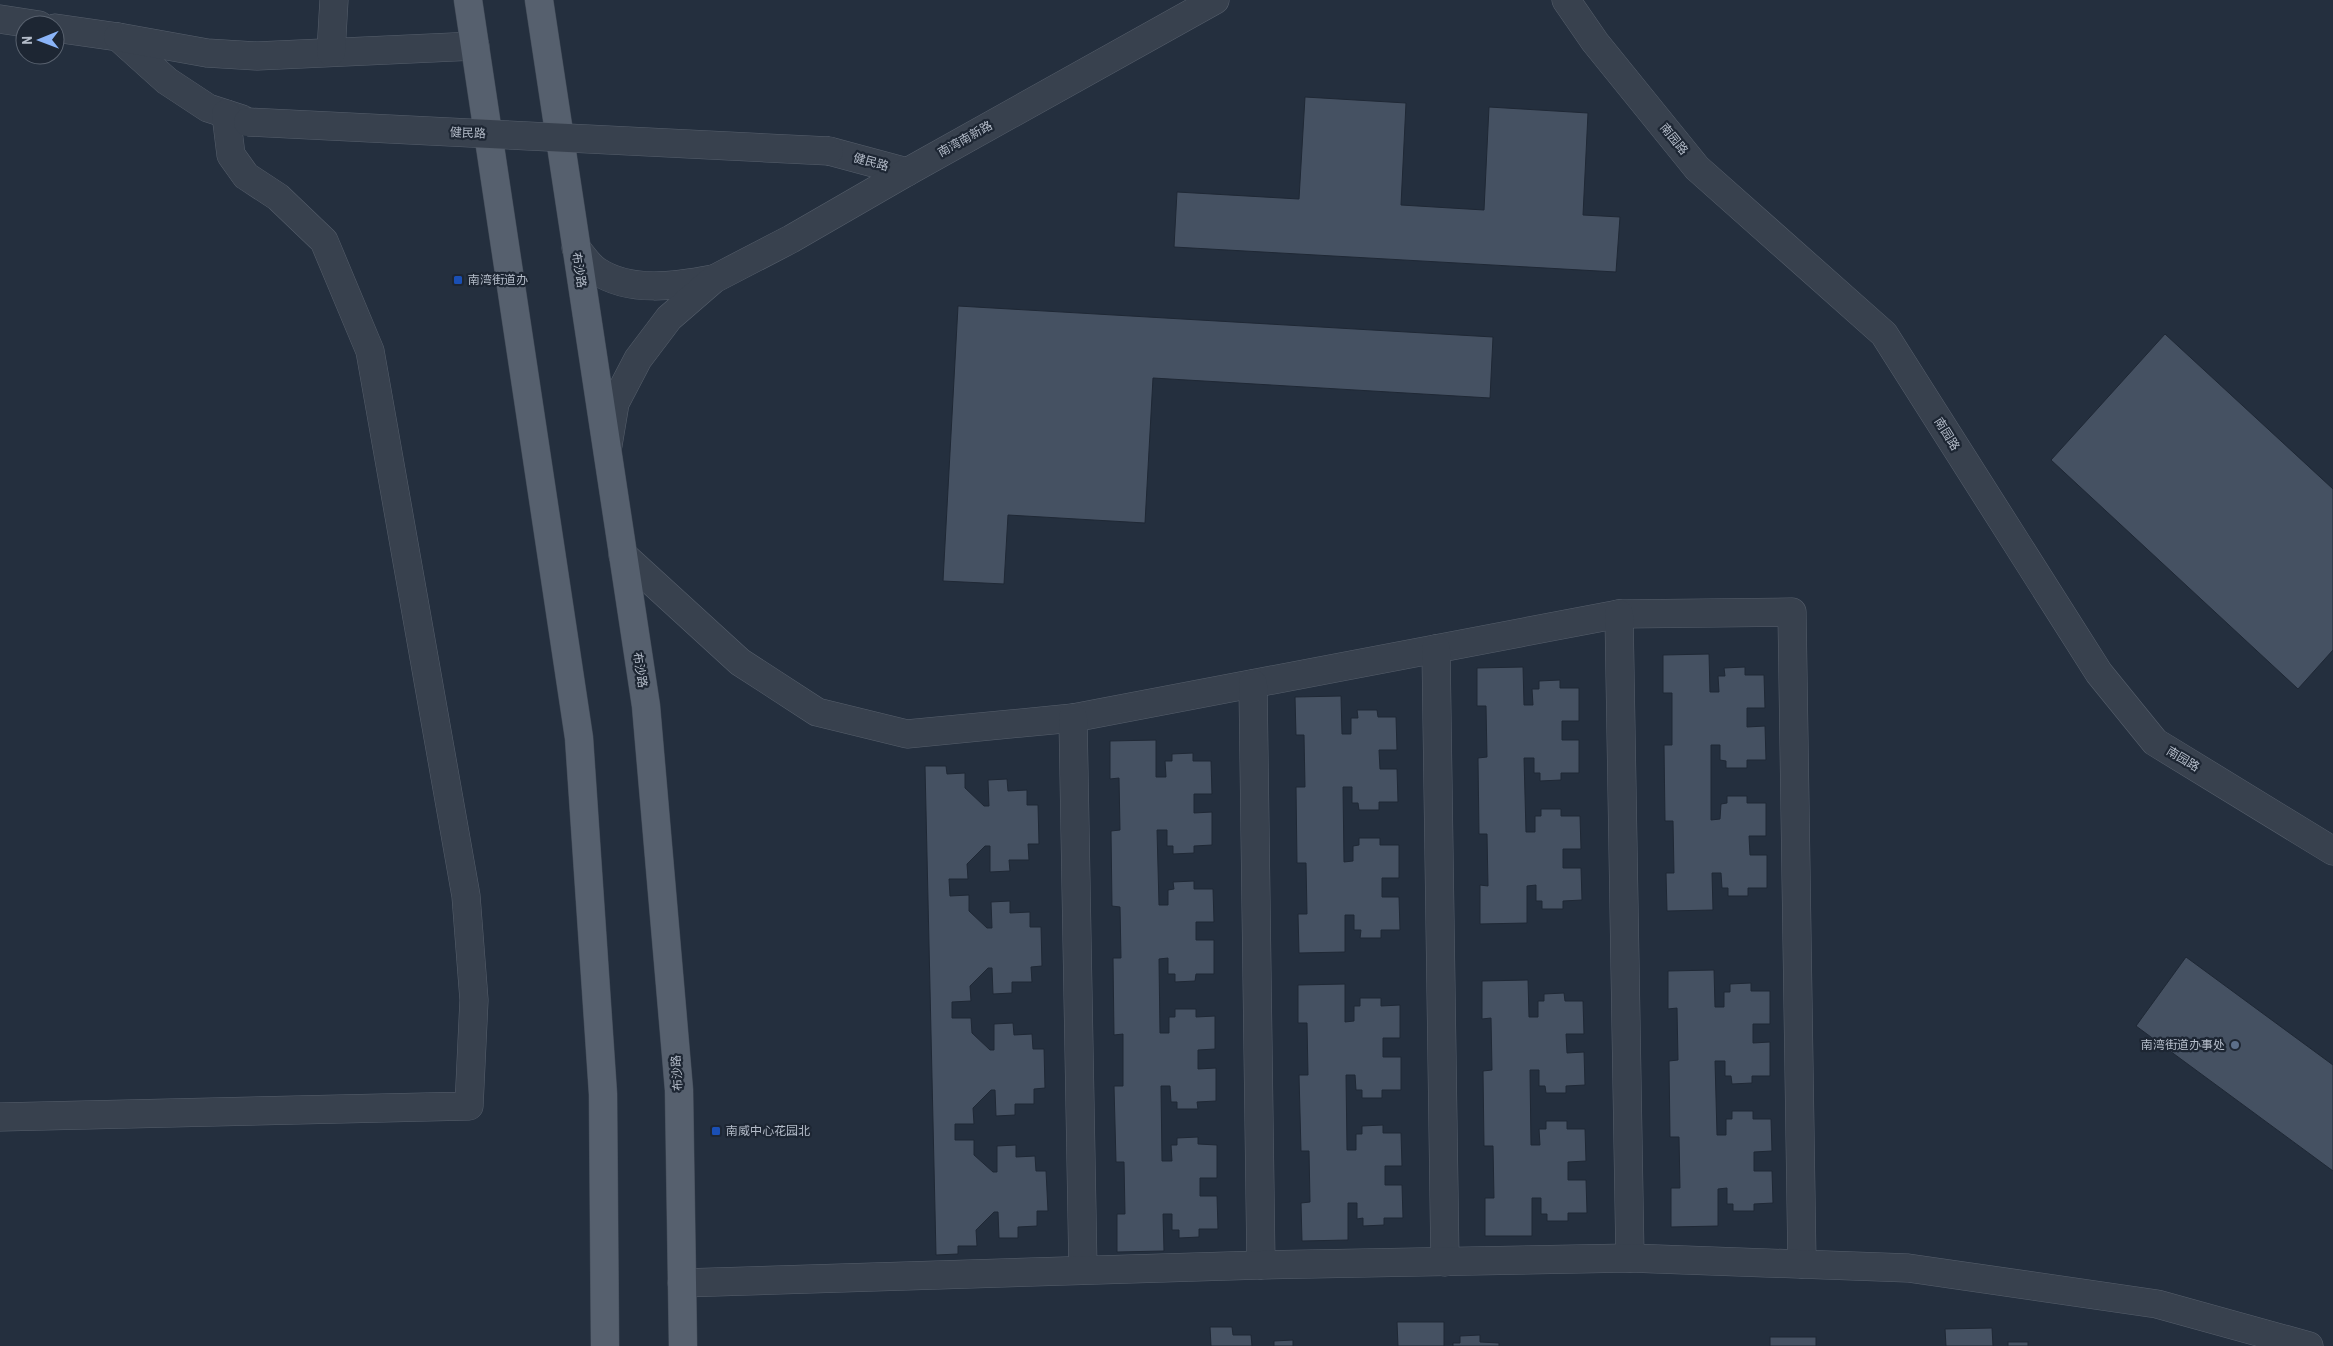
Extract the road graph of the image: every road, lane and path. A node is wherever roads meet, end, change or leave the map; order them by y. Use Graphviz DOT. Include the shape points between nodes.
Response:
graph roads {
  1 [pos="334,0"];
  2 [pos="468,0"];
  3 [pos="539,0"];
  4 [pos="1215,0"];
  5 [pos="1566,0"];
  6 [pos="0,19"];
  7 [pos="15,21"];
  8 [pos="65,29"];
  9 [pos="118,37"];
  10 [pos="475,46"];
  11 [pos="331,52"];
  12 [pos="237,118"];
  13 [pos="907,172"];
  14 [pos="576,248"];
  15 [pos="714,278"];
  16 [pos="607,453"];
  17 [pos="623,555"];
  18 [pos="1619,614"];
  19 [pos="1436,649"];
  20 [pos="1253,684"];
  21 [pos="1073,718"];
  22 [pos="2333,851"];
  23 [pos="0,1117"];
  24 [pos="1630,1258"];
  25 [pos="1445,1262"];
  26 [pos="1802,1264"];
  27 [pos="1260,1265"];
  28 [pos="1083,1270"];
  29 [pos="682,1283"];
  30 [pos="605,1346"];
  31 [pos="683,1346"];
  32 [pos="2309,1346"];
  1 -- 11 [label="street"];
  2 -- 10 [label="main road"];
  3 -- 14 [label="main road, 布沙路"];
  4 -- 13 [label="street, 南湾南新路"];
  5 -- 22 [label="street, 南园路" via="1595,42 1697,168 1884,334 2100,673 2155,742"];
  6 -- 7 [label="street"];
  8 -- 9 [label="street"];
  9 -- 11 [label="street" via="208,53 258,56"];
  9 -- 12 [label="street, 健民路" via="166,81 208,108"];
  10 -- 11 [label="street"];
  10 -- 30 [label="main road" via="579,738 603,1094"];
  12 -- 13 [label="street, 健民路, bridge" via="829,151"];
  12 -- 23 [label="street" via="231,155 246,176 278,197 324,241 370,351 466,896 474,1000 469,1106"];
  13 -- 15 [label="street, 南湾南新路" via="791,239"];
  14 -- 15 [label="street, 南湾南新路" via="596,271 629,284 672,287"];
  14 -- 16 [label="main road, 布沙路"];
  15 -- 16 [label="street, 南湾南新路" via="669,318 638,359 615,404"];
  16 -- 17 [label="main road, 布沙路"];
  17 -- 21 [label="street" via="740,662 817,712 907,734"];
  17 -- 29 [label="main road, 布沙路" via="646,706 678,1090"];
  18 -- 19 [label="street"];
  18 -- 24 [label="street"];
  18 -- 26 [label="street" via="1792,612"];
  19 -- 20 [label="street"];
  19 -- 25 [label="street"];
  20 -- 21 [label="street"];
  20 -- 27 [label="street"];
  21 -- 28 [label="street"];
  24 -- 25 [label="street"];
  24 -- 26 [label="street"];
  25 -- 27 [label="street"];
  26 -- 32 [label="street" via="1908,1268 2157,1304"];
  27 -- 28 [label="street"];
  28 -- 29 [label="street"];
  29 -- 31 [label="main road, 布沙路"];
}
